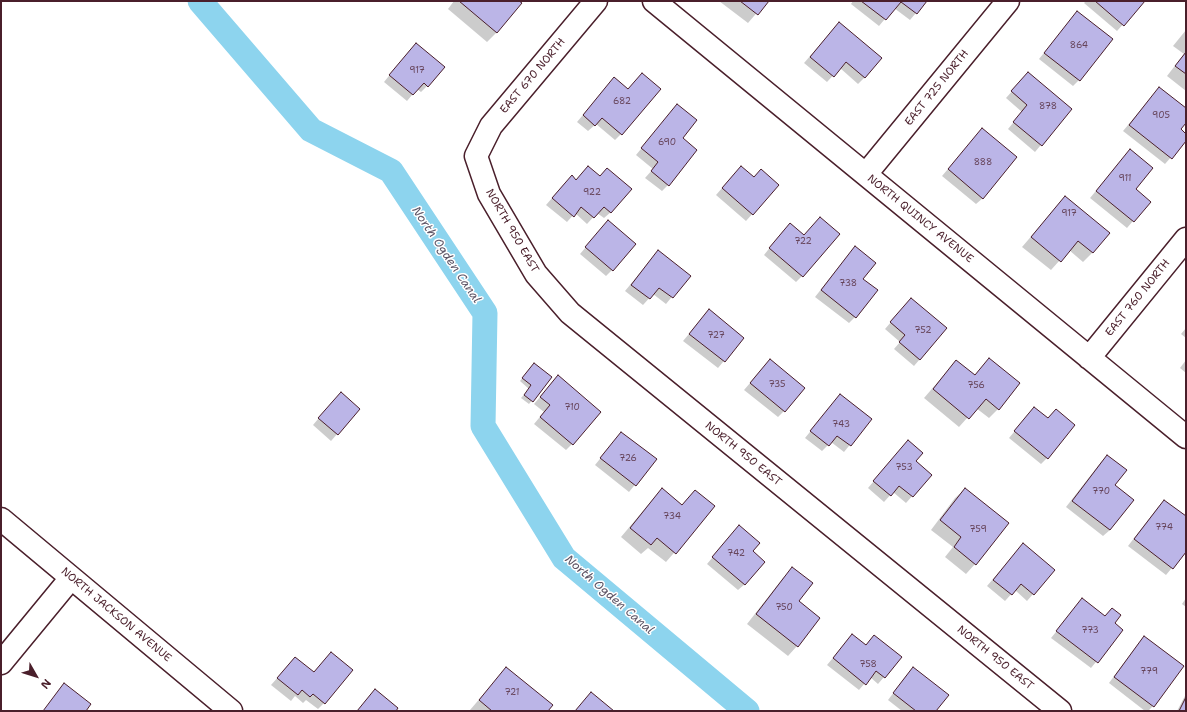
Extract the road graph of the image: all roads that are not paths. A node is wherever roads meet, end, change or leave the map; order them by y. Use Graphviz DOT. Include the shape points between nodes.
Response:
graph roads {
  1 [pos="596,1"];
  2 [pos="654,1"];
  3 [pos="1008,1"];
  4 [pos="476,156"];
  5 [pos="866,174"];
  6 [pos="1186,239"];
  7 [pos="1089,358"];
  8 [pos="1186,437"];
  9 [pos="1,519"];
  10 [pos="71,578"];
  11 [pos="1,663"];
  12 [pos="231,711"];
  13 [pos="1060,711"];
  1 -- 4 [label="street, EAST 670 NORTH" via="491,126"];
  2 -- 5 [label="street, NORTH QUINCY AVENUE"];
  3 -- 5 [label="street, EAST 725 NORTH"];
  4 -- 13 [label="street, NORTH 950 EAST" via="489,194 536,274 570,312"];
  5 -- 7 [label="street, NORTH QUINCY AVENUE"];
  6 -- 7 [label="street, EAST 760 NORTH"];
  7 -- 8 [label="street, NORTH QUINCY AVENUE"];
  9 -- 10 [label="street, NORTH JACKSON AVENUE"];
  10 -- 11 [label="street"];
  10 -- 12 [label="street, NORTH JACKSON AVENUE"];
}
